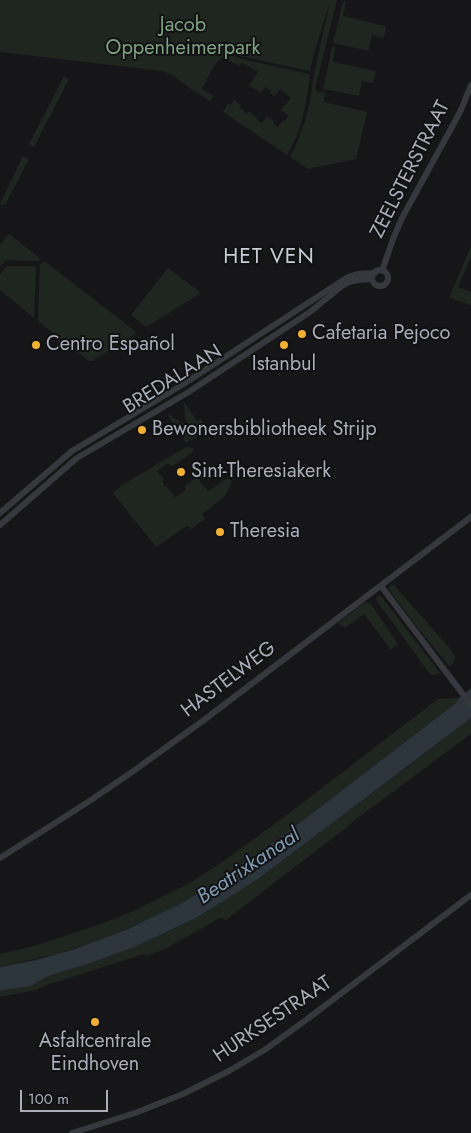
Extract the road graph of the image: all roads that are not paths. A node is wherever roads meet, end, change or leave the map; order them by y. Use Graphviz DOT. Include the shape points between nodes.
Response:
graph roads {
  1 [pos="471,85"];
  2 [pos="376,274"];
  3 [pos="305,306"];
  4 [pos="310,312"];
  5 [pos="0,514"];
  6 [pos="471,517"];
  7 [pos="0,525"];
  8 [pos="380,586"];
  9 [pos="471,705"];
  10 [pos="0,858"];
  11 [pos="471,895"];
  12 [pos="72,1133"];
  1 -- 2 [label="street, ZEELSTERSTRAAT"];
  2 -- 3 [label="street, BREDALAAN" via="348,277"];
  2 -- 4 [label="street, BREDALAAN" via="349,282"];
  3 -- 4 [label="street"];
  3 -- 5 [label="street, BREDALAAN" via="72,451"];
  4 -- 7 [label="street, BREDALAAN" via="187,393 77,458"];
  6 -- 8 [label="street, HASTELWEG"];
  8 -- 9 [label="street"];
  8 -- 10 [label="street, HASTELWEG" via="132,772"];
  11 -- 12 [label="street, HURKSESTRAAT" via="266,1049 183,1094"];
}
